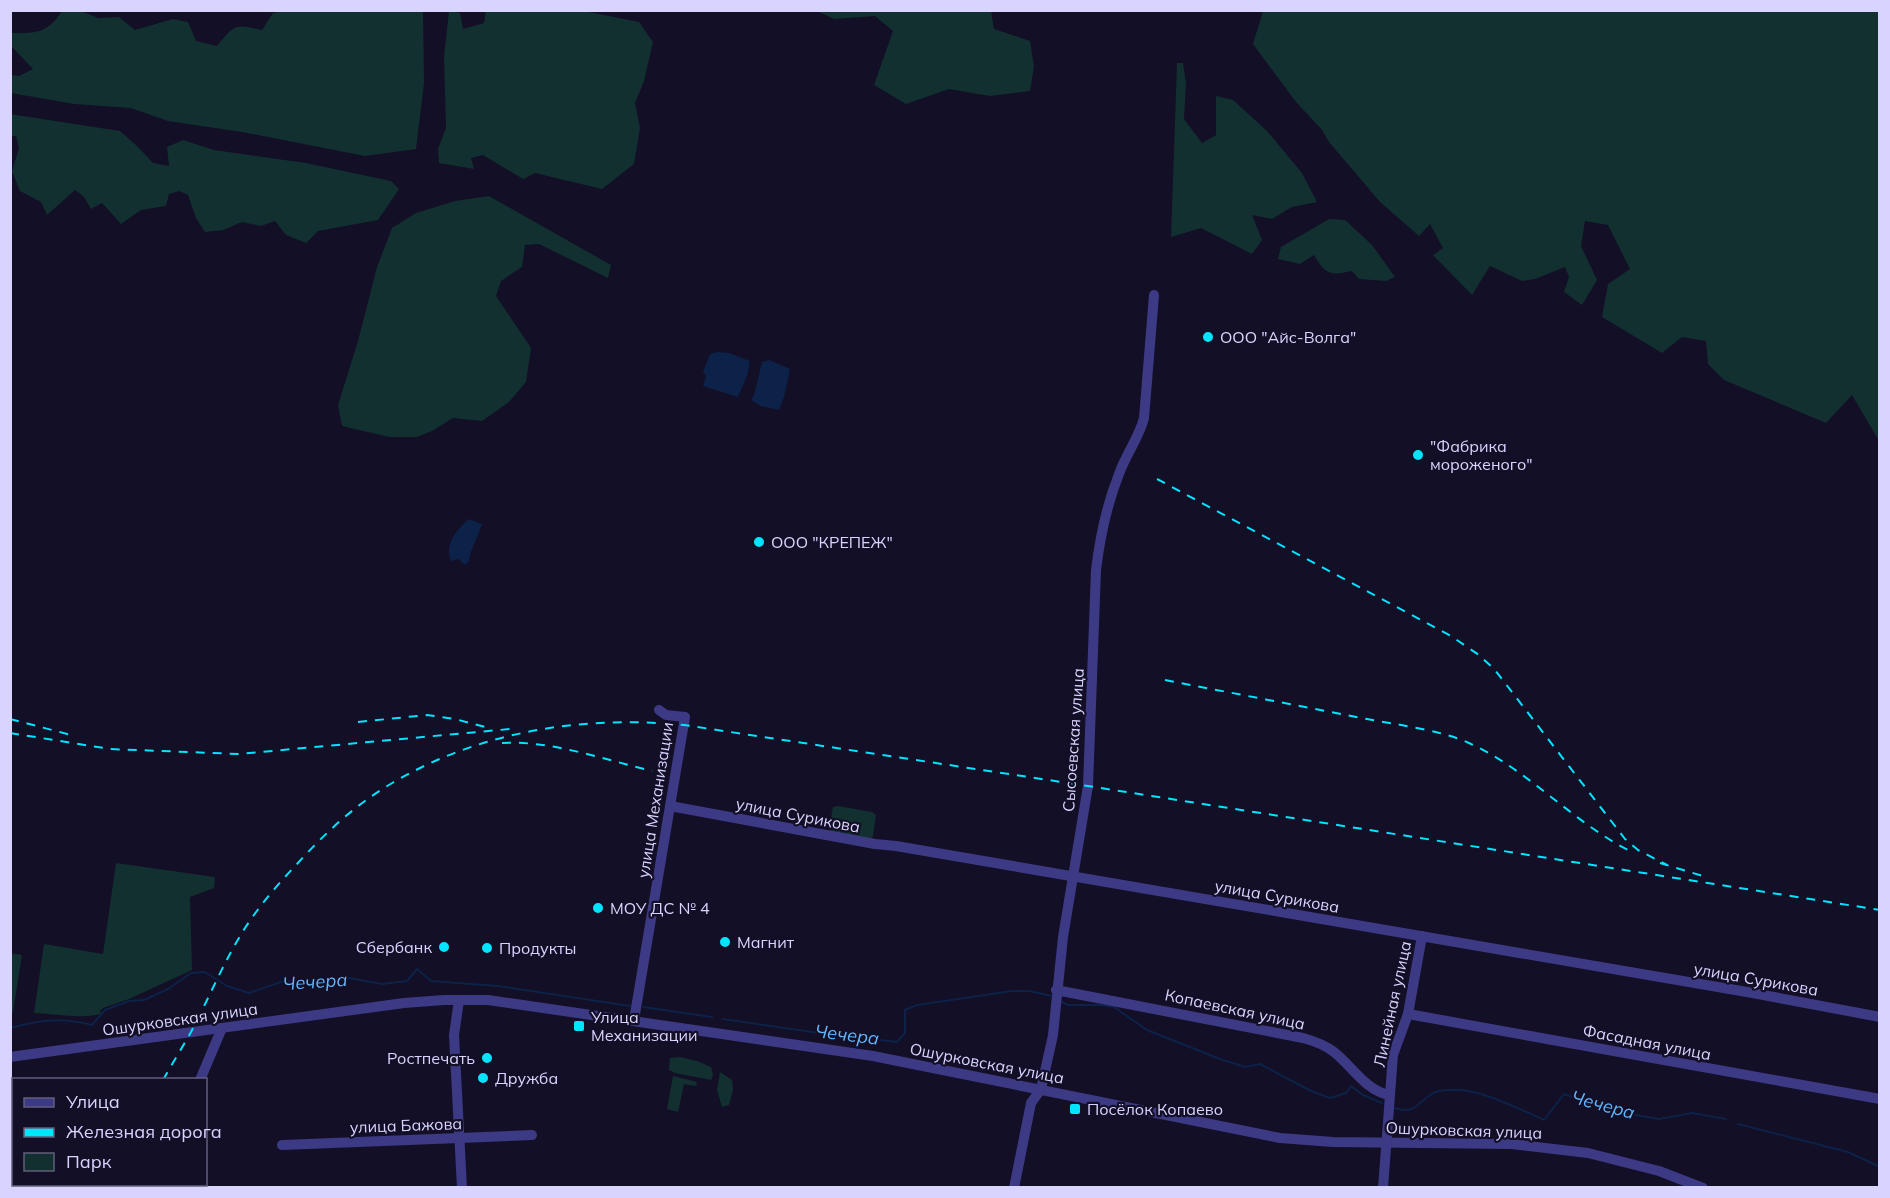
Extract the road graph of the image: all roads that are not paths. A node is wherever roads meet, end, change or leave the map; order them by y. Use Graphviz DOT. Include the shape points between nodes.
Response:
graph roads {
  1 [pos="1154,295"];
  2 [pos="659,710"];
  3 [pos="669,806"];
  4 [pos="1073,877"];
  5 [pos="1422,936"];
  6 [pos="1056,990"];
  7 [pos="459,1000"];
  8 [pos="1408,1014"];
  9 [pos="1880,1017"];
  10 [pos="634,1020"];
  11 [pos="222,1028"];
  12 [pos="10,1057"];
  13 [pos="201,1078"];
  14 [pos="1041,1089"];
  15 [pos="1389,1095"];
  16 [pos="1880,1100"];
  17 [pos="532,1135"];
  18 [pos="459,1138"];
  19 [pos="1387,1142"];
  20 [pos="282,1145"];
  21 [pos="462,1188"];
  22 [pos="1014,1188"];
  23 [pos="1383,1188"];
  24 [pos="1703,1188"];
  1 -- 4 [label="street, Сысоевская улица" via="1144,418 1118,476 1098,547 1089,765"];
  2 -- 3 [label="street, улица Механизации" via="666,715 685,717"];
  3 -- 4 [label="street, улица Сурикова"];
  3 -- 10 [label="street, улица Механизации"];
  4 -- 5 [label="street, улица Сурикова"];
  4 -- 6 [label="street, Сысоевская улица"];
  5 -- 8 [label="street, Линейная улица"];
  5 -- 9 [label="street, улица Сурикова"];
  6 -- 14 [label="street, Сысоевская улица" via="1053,1035"];
  6 -- 15 [label="street, Копаевская улица" via="1303,1038 1333,1051 1376,1092"];
  7 -- 10 [label="street, Ошурковская улица" via="515,1003"];
  7 -- 11 [label="street, Ошурковская улица" via="404,1003"];
  7 -- 18 [label="street" via="454,1035"];
  8 -- 15 [label="street, Линейная улица" via="1394,1055"];
  8 -- 16 [label="street, Фасадная улица"];
  10 -- 14 [label="street, Ошурковская улица" via="873,1056"];
  11 -- 12 [label="street, Ошурковская улица"];
  11 -- 13 [label="street"];
  14 -- 19 [label="street, Ошурковская улица" via="1280,1137"];
  14 -- 22 [label="street, Сысоевская улица" via="1032,1103"];
  15 -- 19 [label="street, Линейная улица"];
  17 -- 18 [label="street, улица Бажова"];
  18 -- 20 [label="street, улица Бажова"];
  18 -- 21 [label="street"];
  19 -- 23 [label="street, Линейная улица"];
  19 -- 24 [label="street, Ошурковская улица" via="1512,1144 1588,1153 1659,1171"];
}
